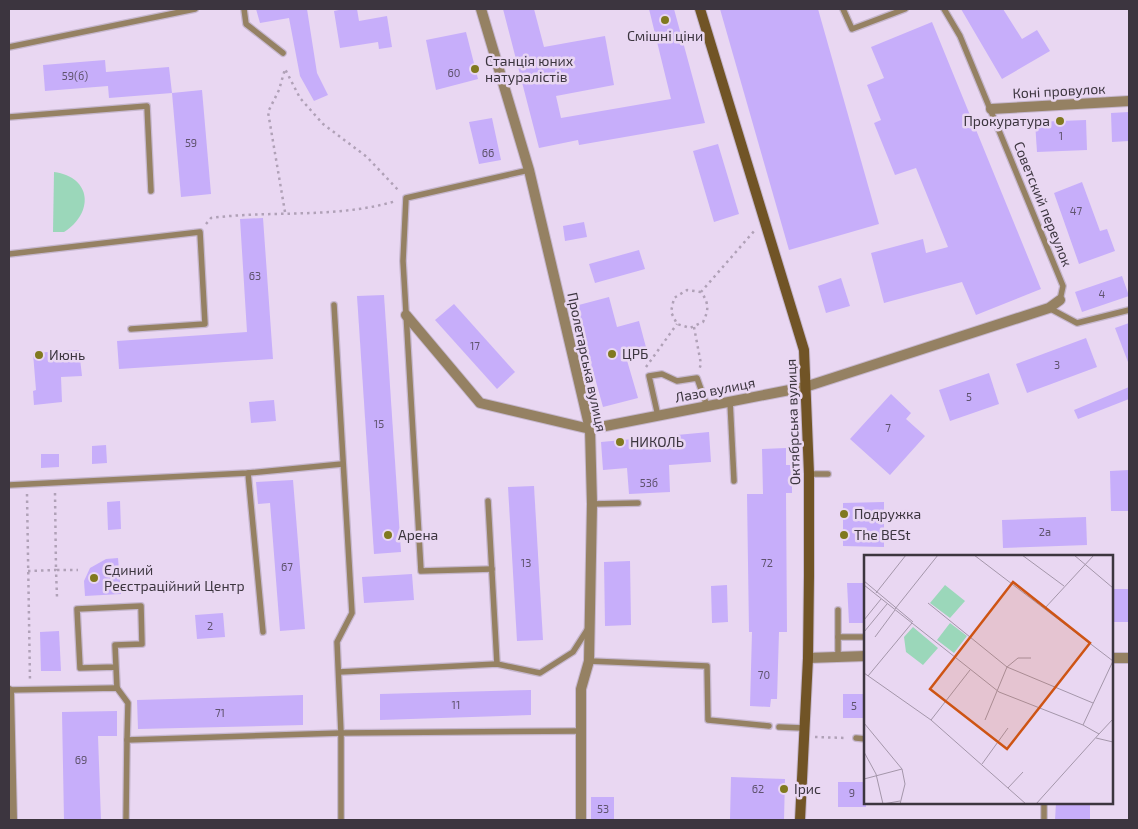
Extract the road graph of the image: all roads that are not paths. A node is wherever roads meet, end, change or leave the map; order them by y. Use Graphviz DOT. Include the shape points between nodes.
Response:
graph roads {
  1 [pos="195,9"];
  2 [pos="244,9"];
  3 [pos="481,9"];
  4 [pos="700,9"];
  5 [pos="843,9"];
  6 [pos="905,9"];
  7 [pos="944,9"];
  8 [pos="172,10"];
  9 [pos="9,48"];
  10 [pos="283,52"];
  11 [pos="1129,101"];
  12 [pos="991,108"];
  13 [pos="9,117"];
  14 [pos="529,170"];
  15 [pos="151,191"];
  16 [pos="9,254"];
  17 [pos="1060,300"];
  18 [pos="334,305"];
  19 [pos="1049,308"];
  20 [pos="1129,310"];
  21 [pos="406,314"];
  22 [pos="131,329"];
  23 [pos="805,387"];
  24 [pos="730,401"];
  25 [pos="707,406"];
  26 [pos="658,416"];
  27 [pos="590,429"];
  28 [pos="342,464"];
  29 [pos="248,473"];
  30 [pos="809,474"];
  31 [pos="828,474"];
  32 [pos="734,481"];
  33 [pos="9,485"];
  34 [pos="488,501"];
  35 [pos="638,503"];
  36 [pos="592,504"];
  37 [pos="492,569"];
  38 [pos="838,610"];
  39 [pos="590,625"];
  40 [pos="263,632"];
  41 [pos="838,637"];
  42 [pos="864,637"];
  43 [pos="838,656"];
  44 [pos="864,656"];
  45 [pos="808,658"];
  46 [pos="1113,658"];
  47 [pos="1129,658"];
  48 [pos="589,661"];
  49 [pos="497,664"];
  50 [pos="116,666"];
  51 [pos="340,672"];
  52 [pos="117,688"];
  53 [pos="9,691"];
  54 [pos="769,726"];
  55 [pos="779,726"];
  56 [pos="581,731"];
  57 [pos="803,732"];
  58 [pos="342,733"];
  59 [pos="856,738"];
  60 [pos="864,738"];
  61 [pos="126,740"];
  62 [pos="1044,804"];
  63 [pos="12,820"];
  64 [pos="126,820"];
  65 [pos="341,820"];
  66 [pos="581,820"];
  67 [pos="800,820"];
  68 [pos="1044,820"];
  1 -- 8 [label="lane"];
  2 -- 10 [label="lane" via="246,24"];
  3 -- 14 [label="street, Пролетарська вулиця"];
  4 -- 23 [label="main road, Октябрська вулиця" via="804,350"];
  5 -- 6 [label="lane" via="852,29"];
  7 -- 12 [label="lane, Советский переулок" via="960,36"];
  8 -- 9 [label="lane"];
  11 -- 12 [label="street, Коні провулок"];
  12 -- 17 [label="lane, Советский переулок" via="1063,286"];
  13 -- 15 [label="lane" via="147,106"];
  14 -- 21 [label="lane" via="406,198 403,261"];
  14 -- 27 [label="street, Пролетарська вулиця"];
  16 -- 22 [label="lane" via="200,232 204,324"];
  17 -- 19 [label="street, Лазо вулиця"];
  18 -- 28 [label="lane"];
  19 -- 20 [label="lane" via="1077,324"];
  19 -- 23 [label="street, Лазо вулиця"];
  21 -- 27 [label="street, Лазо вулиця" via="480,403"];
  21 -- 37 [label="lane" via="421,570"];
  23 -- 24 [label="street, Лазо вулиця"];
  23 -- 30 [label="main road, Октябрська вулиця"];
  24 -- 25 [label="street, Лазо вулиця"];
  24 -- 32 [label="lane"];
  25 -- 26 [label="street, Лазо вулиця"];
  25 -- 26 [label="lane" via="697,378 677,381 662,374 649,376"];
  26 -- 27 [label="street, Лазо вулиця"];
  27 -- 36 [label="street, Пролетарська вулиця"];
  28 -- 29 [label="lane"];
  28 -- 51 [label="lane" via="352,613 337,642"];
  29 -- 33 [label="lane"];
  29 -- 40 [label="lane"];
  30 -- 31 [label="lane"];
  30 -- 45 [label="main road, Октябрська вулиця"];
  34 -- 37 [label="lane"];
  35 -- 36 [label="lane"];
  36 -- 39 [label="street, Пролетарська вулиця"];
  37 -- 49 [label="lane"];
  38 -- 41 [label="lane"];
  39 -- 48 [label="street, Пролетарська вулиця"];
  39 -- 49 [label="lane" via="574,652 540,673"];
  41 -- 42 [label="lane"];
  41 -- 43 [label="lane"];
  43 -- 44 [label="street"];
  43 -- 45 [label="street"];
  45 -- 57 [label="main road, Октябрська вулиця"];
  46 -- 47 [label="street"];
  48 -- 54 [label="lane" via="707,666 708,720"];
  48 -- 56 [label="street, Пролетарська вулиця" via="581,689"];
  49 -- 51 [label="lane"];
  50 -- 50 [label="lane" via="115,645 142,644 140,606 77,609 80,668"];
  50 -- 52 [label="lane"];
  51 -- 58 [label="lane"];
  52 -- 53 [label="lane"];
  52 -- 61 [label="lane" via="128,703"];
  53 -- 63 [label="street"];
  55 -- 57 [label="lane"];
  56 -- 58 [label="lane"];
  56 -- 66 [label="street, Пролетарська вулиця"];
  57 -- 67 [label="main road, Октябрська вулиця"];
  58 -- 61 [label="lane"];
  58 -- 65 [label="lane"];
  59 -- 60 [label="lane"];
  61 -- 64 [label="lane"];
  62 -- 68 [label="lane"];
}
